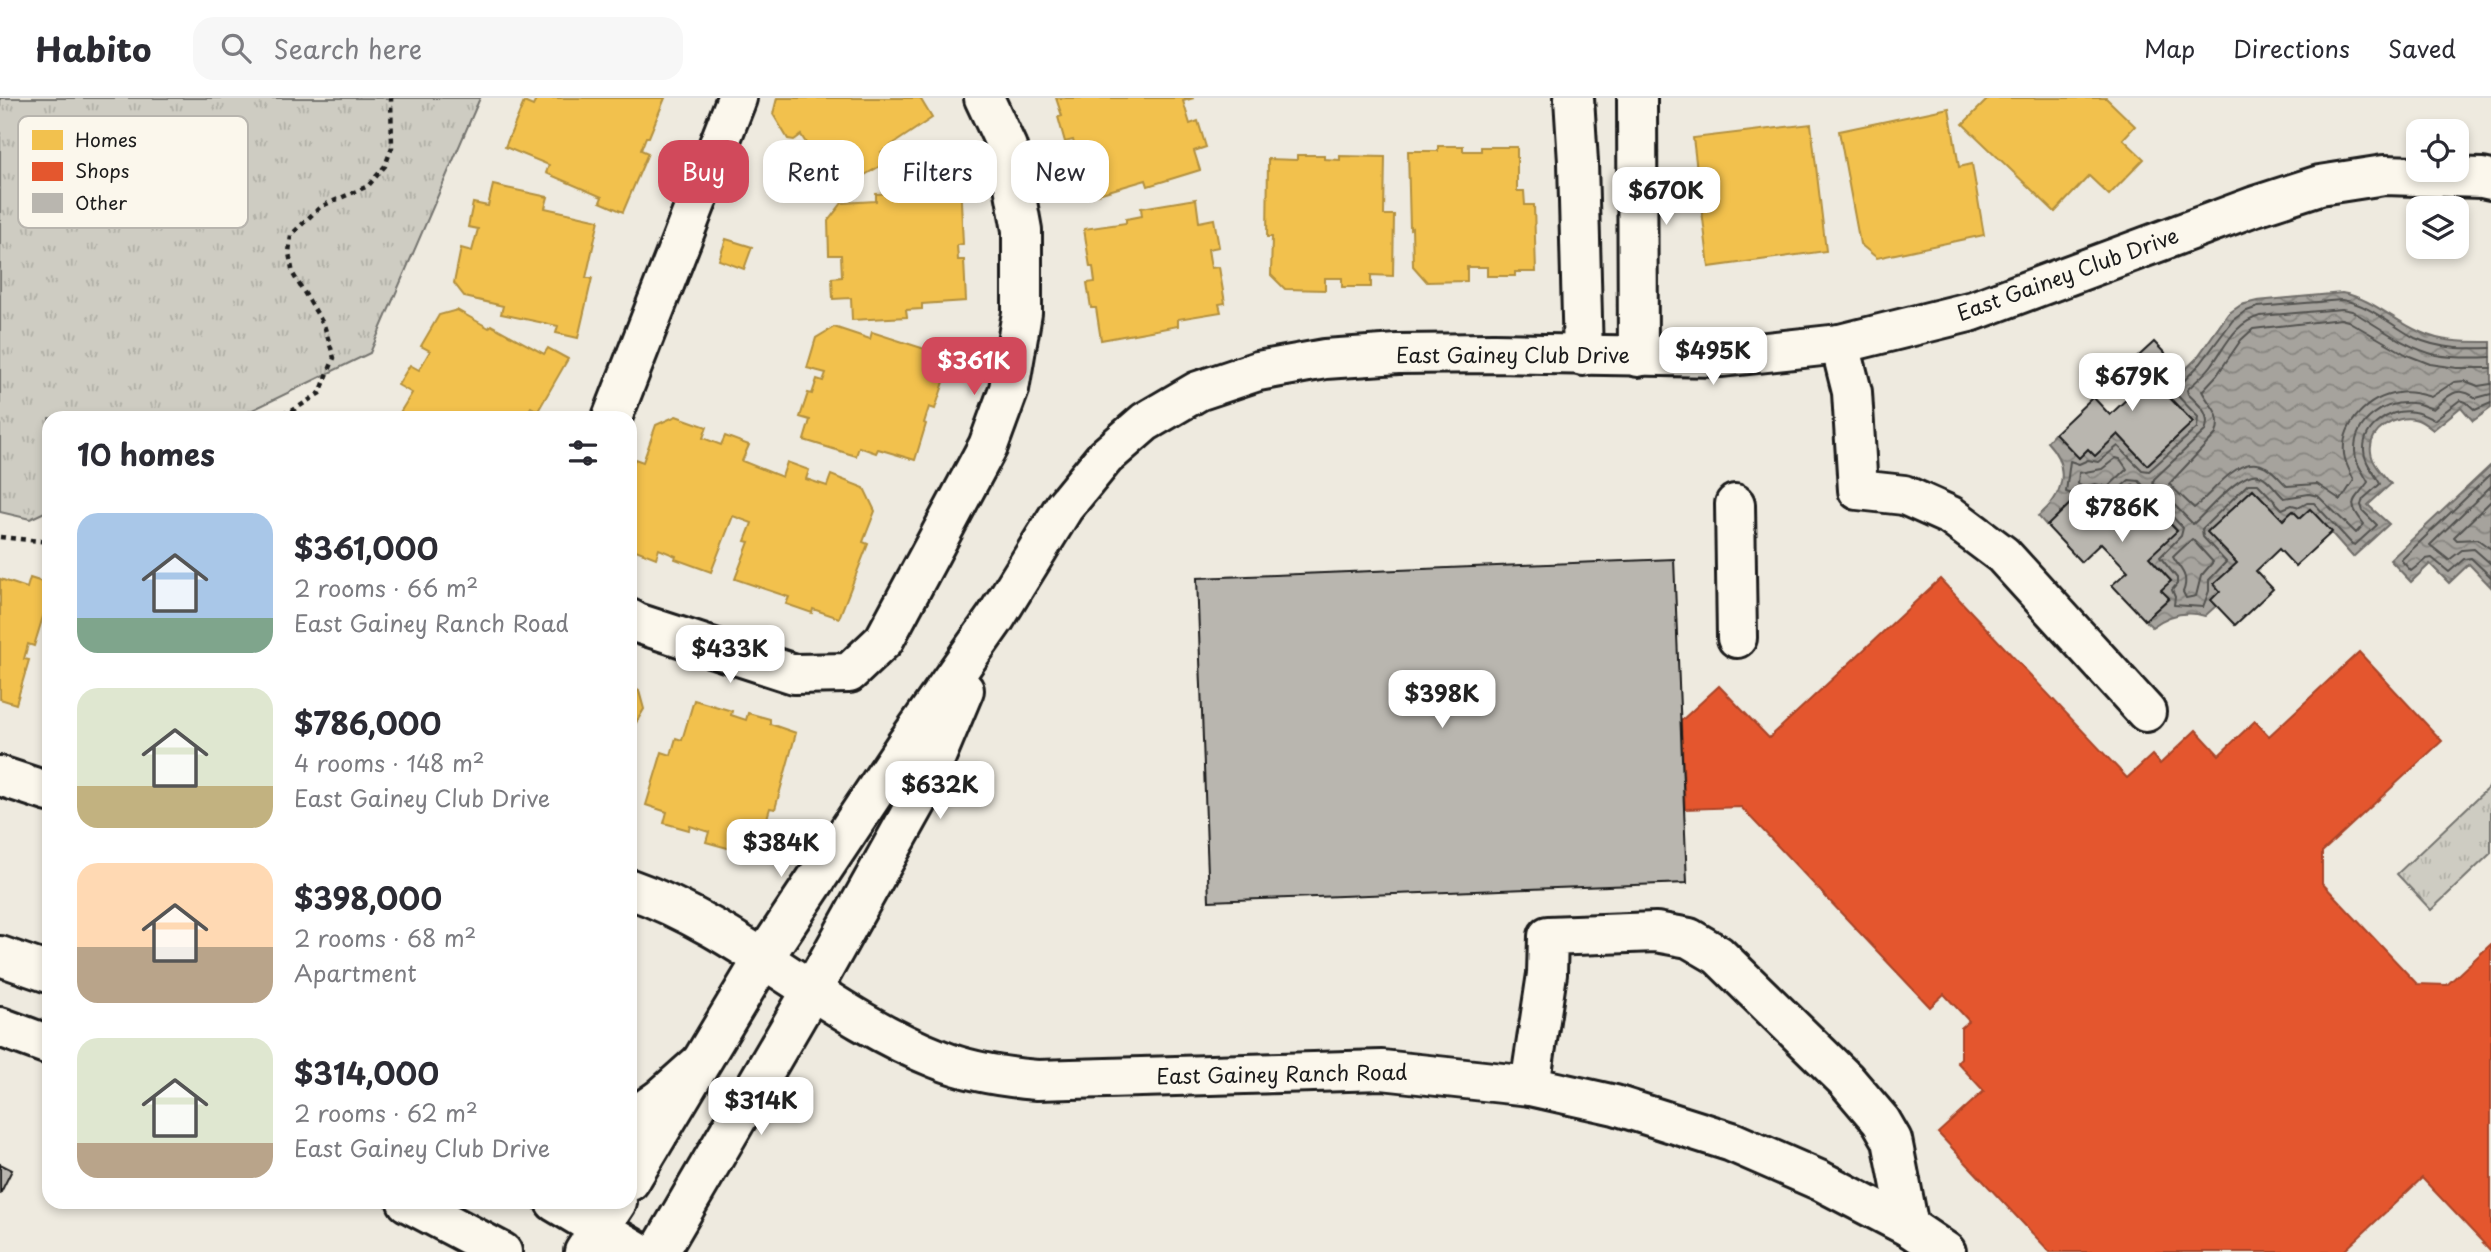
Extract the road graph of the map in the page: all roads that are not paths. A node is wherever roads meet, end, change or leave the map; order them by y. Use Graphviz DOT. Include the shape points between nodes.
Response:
graph roads {
  1 [pos="737,98"];
  2 [pos="984,98"];
  3 [pos="1574,98"];
  4 [pos="1637,98"];
  5 [pos="2491,180"];
  6 [pos="1840,344"];
  7 [pos="1583,356"];
  8 [pos="1639,357"];
  9 [pos="615,411"];
  10 [pos="1735,504"];
  11 [pos="996,617"];
  12 [pos="637,623"];
  13 [pos="1737,638"];
  14 [pos="2146,712"];
  15 [pos="0,776"];
  16 [pos="42,790"];
  17 [pos="637,891"];
  18 [pos="0,956"];
  19 [pos="763,959"];
  20 [pos="42,971"];
  21 [pos="812,990"];
  22 [pos="0,1027"];
  23 [pos="42,1042"];
  24 [pos="698,1065"];
  25 [pos="1530,1086"];
  26 [pos="637,1115"];
  27 [pos="637,1169"];
  28 [pos="420,1209"];
  29 [pos="567,1209"];
  30 [pos="1909,1227"];
  31 [pos="600,1228"];
  32 [pos="502,1252"];
  33 [pos="639,1252"];
  34 [pos="659,1252"];
  35 [pos="1947,1252"];
  1 -- 9 [label="street"];
  2 -- 12 [label="street" via="1007,148 1022,230 1022,313 1009,389 988,446 884,640 849,673 794,674"];
  3 -- 7 [label="street"];
  4 -- 8 [label="street"];
  5 -- 6 [label="street, East Gainey Club Drive" via="2384,175 2319,185 1973,311"];
  6 -- 8 [label="street, East Gainey Club Drive" via="1722,357"];
  6 -- 14 [label="street" via="1852,391 1858,489 1904,495 1939,510 2003,555"];
  7 -- 8 [label="street, East Gainey Club Drive"];
  7 -- 11 [label="street, East Gainey Club Drive" via="1398,354 1325,359 1258,371 1198,391 1145,422 1105,457 1064,507"];
  10 -- 13 [label="street"];
  11 -- 19 [label="street, East Gainey Club Drive"];
  11 -- 21 [label="street, East Gainey Club Drive" via="917,802"];
  15 -- 16 [label="street"];
  17 -- 19 [label="street, East Gainey Ranch Road" via="687,914"];
  18 -- 20 [label="street"];
  19 -- 21 [label="street, East Gainey Ranch Road"];
  19 -- 24 [label="street, East Gainey Club Drive"];
  21 -- 25 [label="street, East Gainey Ranch Road" via="919,1051 1004,1076 1037,1080 1382,1070"];
  21 -- 34 [label="street, East Gainey Club Drive"];
  22 -- 23 [label="street"];
  24 -- 26 [label="street"];
  24 -- 27 [label="street, East Gainey Club Drive"];
  25 -- 30 [label="street, East Gainey Ranch Road" via="1615,1104 1732,1142"];
  25 -- 30 [label="street" via="1547,974 1548,936 1656,932 1689,938 1718,955 1846,1080 1881,1121 1892,1140"];
  28 -- 32 [label="street"];
  29 -- 31 [label="street"];
  30 -- 35 [label="street, East Gainey Ranch Road"];
  31 -- 33 [label="street"];
}
